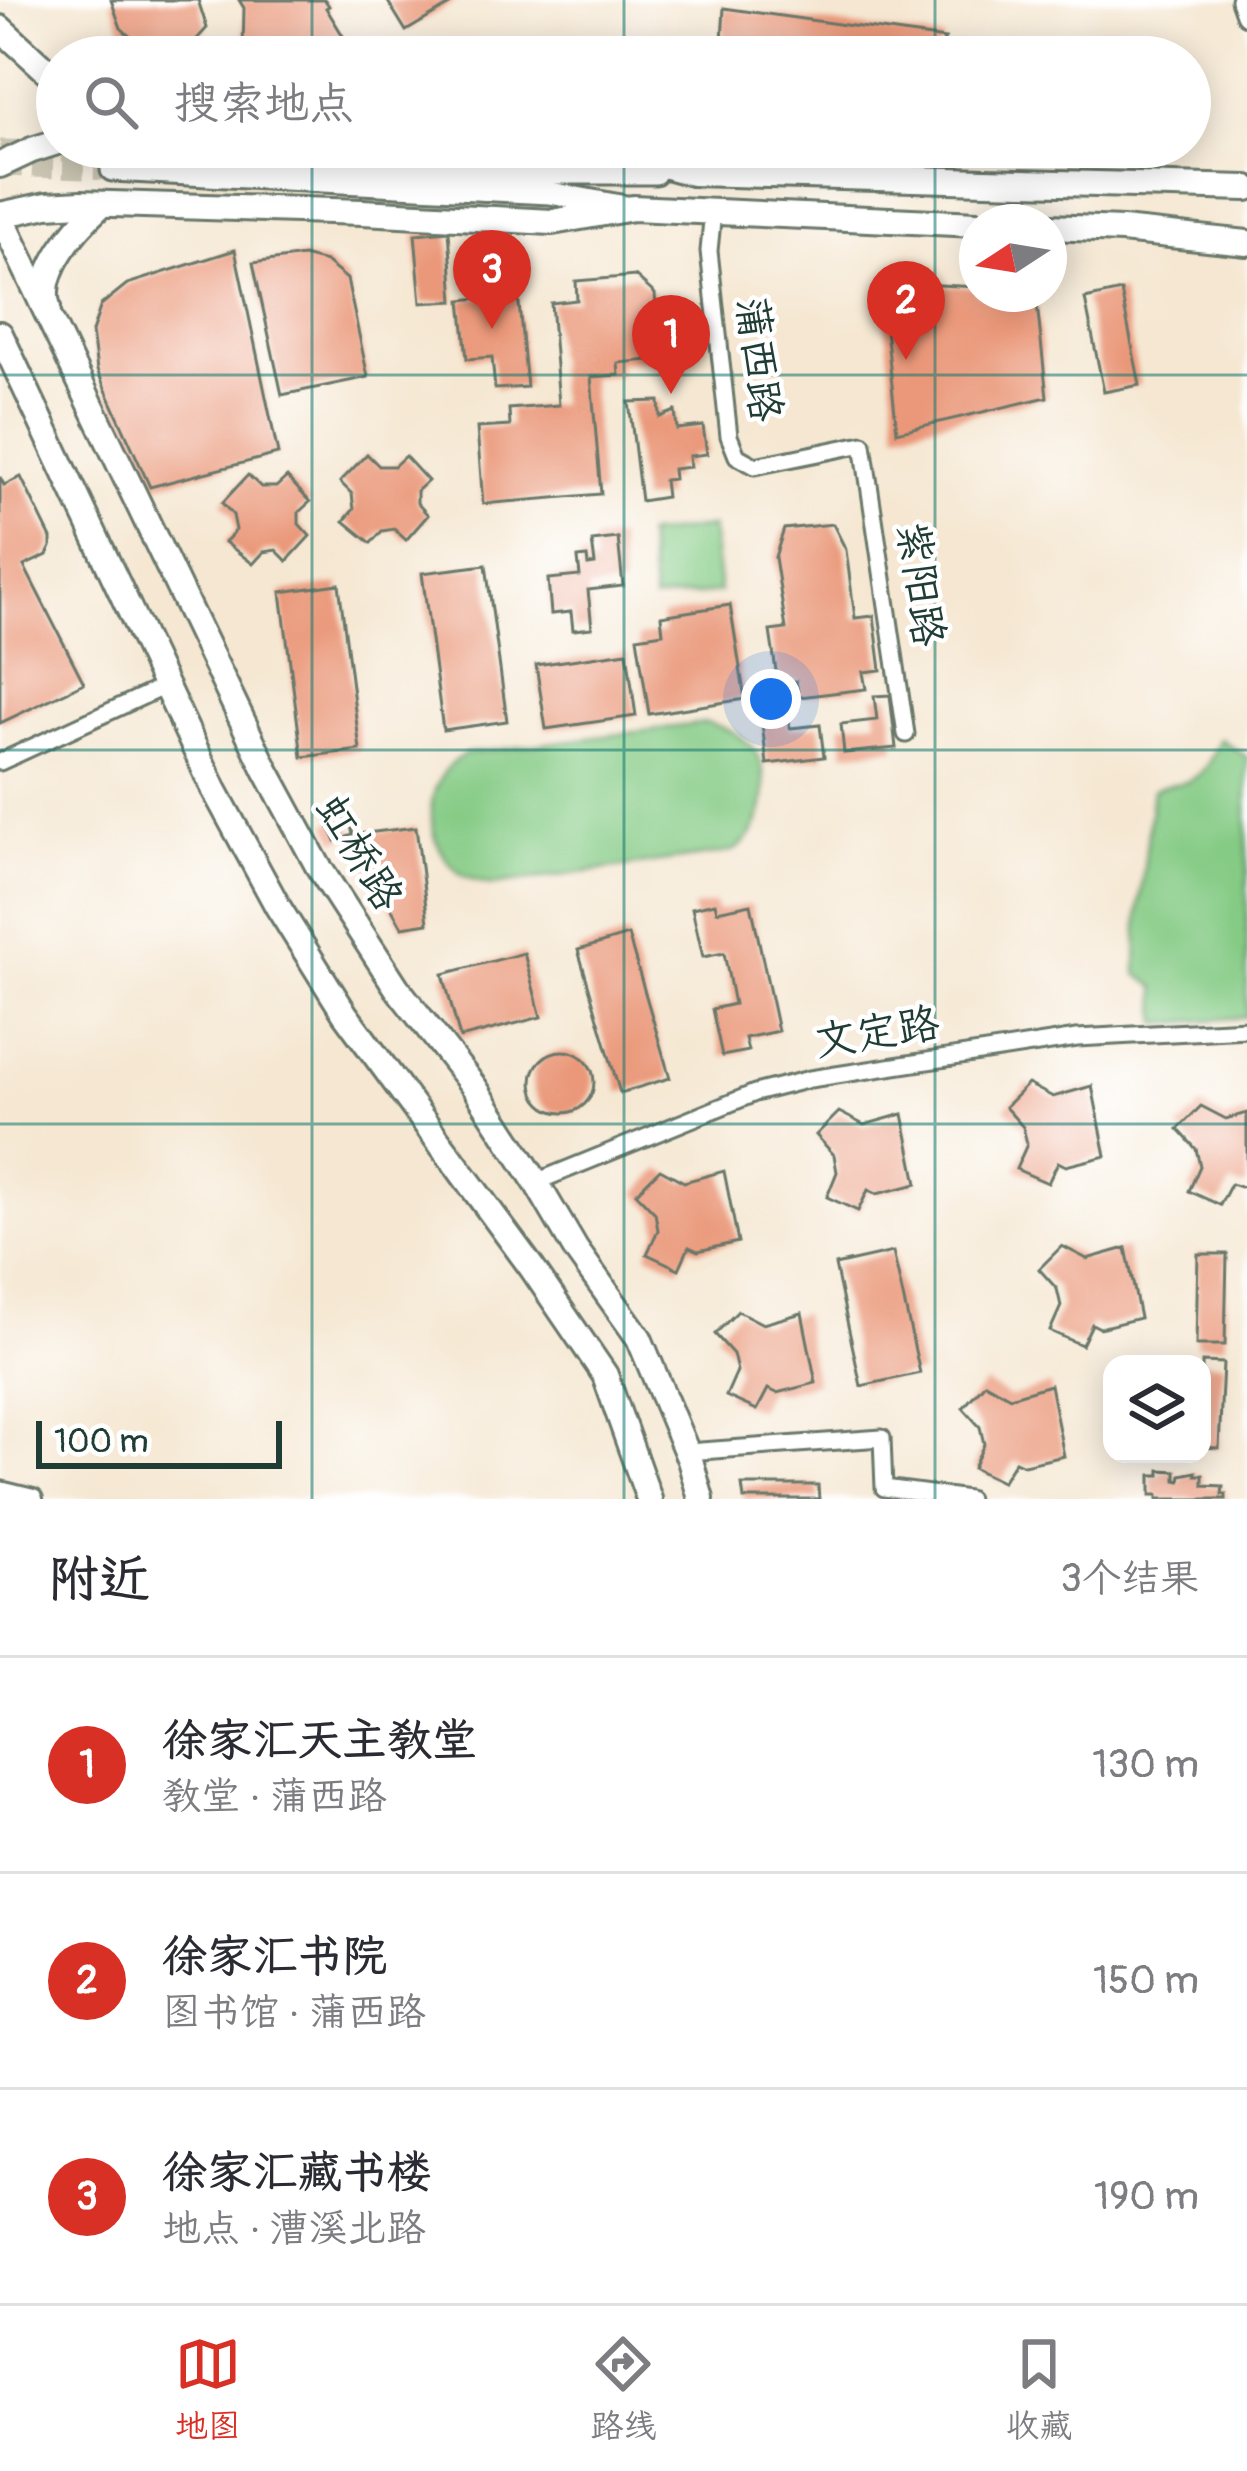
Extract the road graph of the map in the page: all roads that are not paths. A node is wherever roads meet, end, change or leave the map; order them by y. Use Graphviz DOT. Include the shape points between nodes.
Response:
graph roads {
  1 [pos="1242,0"];
  2 [pos="1247,14"];
  3 [pos="0,28"];
  4 [pos="36,61"];
  5 [pos="36,149"];
  6 [pos="0,165"];
  7 [pos="209,168"];
  8 [pos="369,168"];
  9 [pos="674,168"];
  10 [pos="692,173"];
  11 [pos="1247,188"];
  12 [pos="102,204"];
  13 [pos="633,208"];
  14 [pos="713,211"];
  15 [pos="0,215"];
  16 [pos="959,223"];
  17 [pos="1067,228"];
  18 [pos="1247,243"];
  19 [pos="52,320"];
  20 [pos="0,334"];
  21 [pos="863,444"];
  22 [pos="165,686"];
  23 [pos="905,734"];
  24 [pos="0,762"];
  25 [pos="1247,1029"];
  26 [pos="536,1182"];
  27 [pos="687,1452"];
  28 [pos="0,1491"];
  29 [pos="33,1499"];
  30 [pos="649,1499"];
  31 [pos="701,1499"];
  32 [pos="968,1499"];
  1 -- 2 [label="main road"];
  3 -- 4 [label="main road"];
  5 -- 6 [label="main road"];
  7 -- 13 [label="main road" via="550,193"];
  8 -- 10 [label="main road"];
  9 -- 10 [label="main road"];
  10 -- 11 [label="main road"];
  12 -- 13 [label="main road" via="552,222"];
  12 -- 15 [label="main road"];
  12 -- 19 [label="main road" via="59,255 44,297"];
  13 -- 14 [label="main road"];
  14 -- 16 [label="main road"];
  14 -- 21 [label="street, 蒲西路" via="709,251 737,456 755,466"];
  15 -- 19 [label="main road, 虹桥路"];
  17 -- 18 [label="main road"];
  19 -- 26 [label="main road, 虹桥路" via="318,866"];
  20 -- 22 [label="main road"];
  21 -- 23 [label="street, 紫阳路"];
  22 -- 24 [label="street"];
  22 -- 30 [label="main road" via="278,908 345,1014 605,1375"];
  25 -- 26 [label="street, 文定路" via="1077,1038 810,1079 755,1093"];
  26 -- 27 [label="main road, 虹桥路" via="639,1338"];
  27 -- 31 [label="main road, 虹桥路"];
  27 -- 32 [label="street" via="882,1438 884,1488"];
  28 -- 29 [label="street"];
}
